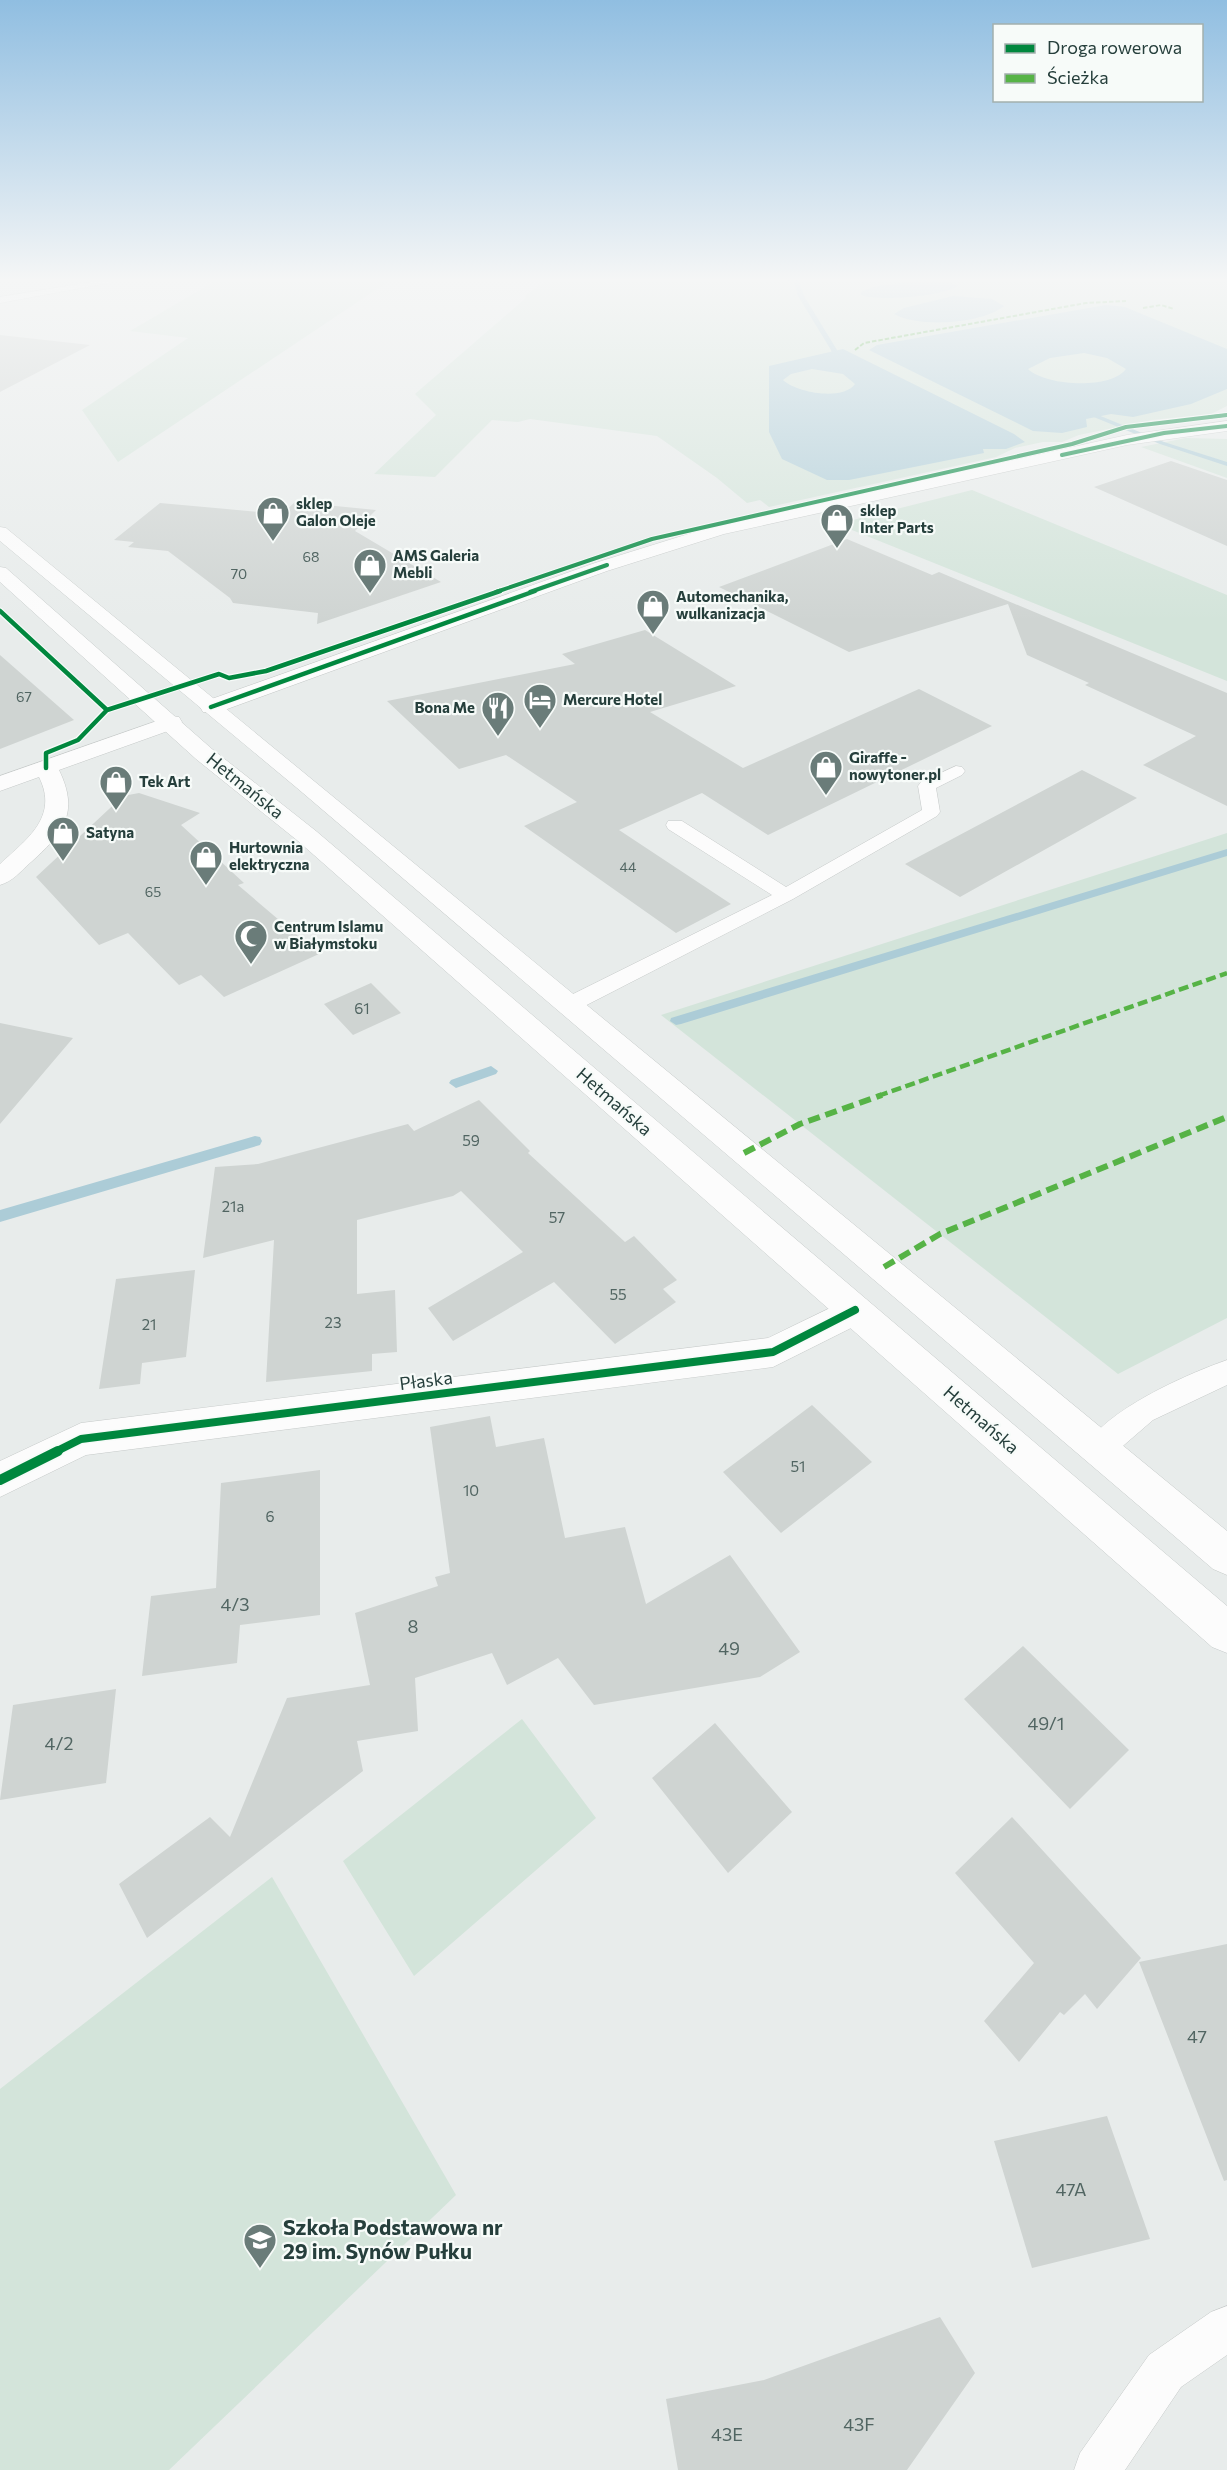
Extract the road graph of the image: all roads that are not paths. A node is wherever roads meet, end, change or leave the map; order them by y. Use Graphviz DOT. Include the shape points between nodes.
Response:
graph roads {
  1 [pos="1227,426"];
  2 [pos="0,532"];
  3 [pos="0,572"];
  4 [pos="134,644"];
  5 [pos="95,656"];
  6 [pos="211,707"];
  7 [pos="171,722"];
  8 [pos="46,768"];
  9 [pos="956,771"];
  10 [pos="305,783"];
  11 [pos="0,784"];
  12 [pos="261,799"];
  13 [pos="675,825"];
  14 [pos="0,877"];
  15 [pos="786,895"];
  16 [pos="567,1006"];
  17 [pos="855,1310"];
  18 [pos="1227,1372"];
  19 [pos="1099,1449"];
  20 [pos="0,1480"];
  21 [pos="1227,1556"];
  22 [pos="1227,1633"];
  23 [pos="1227,2328"];
  24 [pos="1097,2470"];
  1 -- 6 [label="main road" via="1127,440 686,540"];
  2 -- 4 [label="main road"];
  3 -- 5 [label="main road, Hetmańska"];
  4 -- 5 [label="main road" via="118,655"];
  4 -- 6 [label="main road"];
  5 -- 7 [label="main road, Hetmańska"];
  6 -- 7 [label="main road"];
  6 -- 10 [label="main road"];
  7 -- 8 [label="main road"];
  7 -- 12 [label="main road, Hetmańska"];
  8 -- 11 [label="main road"];
  8 -- 14 [label="main road" via="56,783 58,819"];
  9 -- 15 [label="lane" via="927,786 931,812"];
  10 -- 12 [label="main road" via="281,783"];
  10 -- 16 [label="main road"];
  12 -- 17 [label="main road, Hetmańska"];
  13 -- 15 [label="lane"];
  15 -- 16 [label="lane"];
  16 -- 19 [label="main road"];
  17 -- 20 [label="main road, Płaska" via="773,1353 81,1439"];
  17 -- 22 [label="main road, Hetmańska"];
  18 -- 19 [label="lane" via="1143,1411"];
  19 -- 21 [label="main road"];
  23 -- 24 [label="lane" via="1165,2371"];
}
